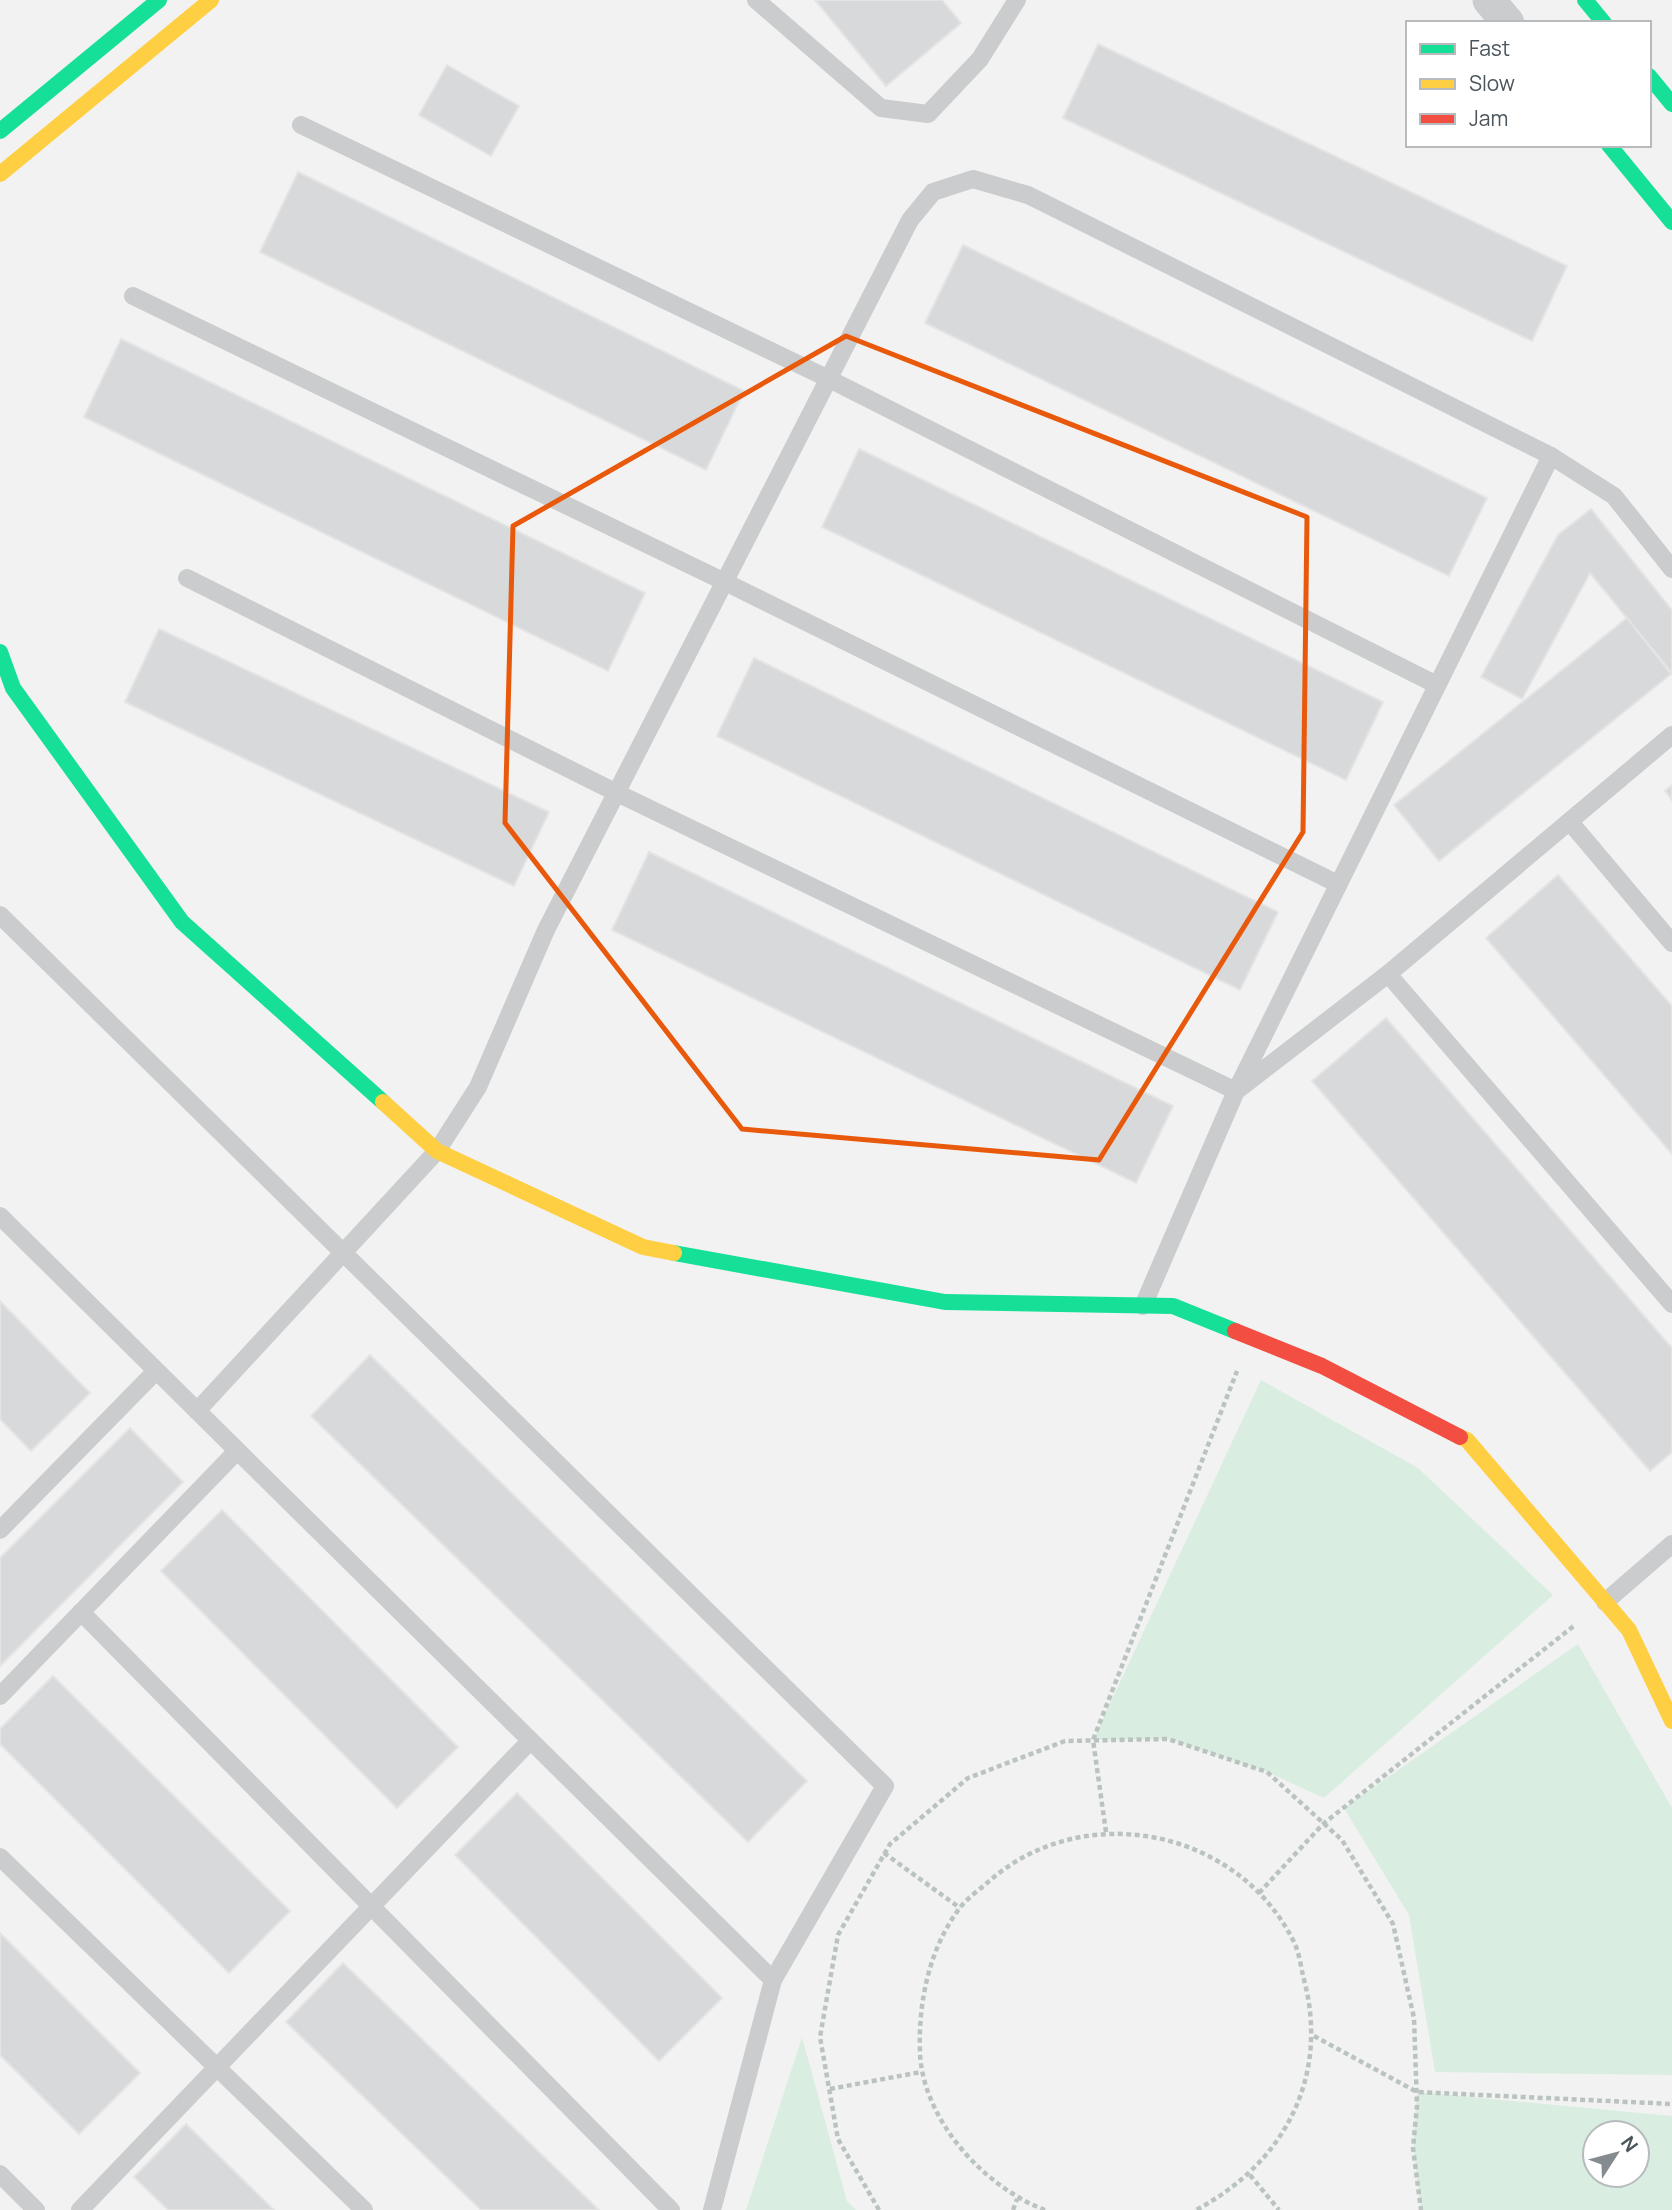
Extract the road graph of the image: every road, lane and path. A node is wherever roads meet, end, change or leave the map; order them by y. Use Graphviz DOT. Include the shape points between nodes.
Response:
graph roads {
  1 [pos="159,0"];
  2 [pos="211,0"];
  3 [pos="755,0"];
  4 [pos="1017,0"];
  5 [pos="1489,0"];
  6 [pos="1586,0"];
  7 [pos="1506,21"];
  8 [pos="1602,21"];
  9 [pos="1651,78"];
  10 [pos="1672,104"];
  11 [pos="301,125"];
  12 [pos="0,131"];
  13 [pos="1611,147"];
  14 [pos="0,174"];
  15 [pos="1672,222"];
  16 [pos="133,296"];
  17 [pos="829,379"];
  18 [pos="1551,456"];
  19 [pos="1672,569"];
  20 [pos="187,578"];
  21 [pos="725,582"];
  22 [pos="0,652"];
  23 [pos="1437,685"];
  24 [pos="1672,735"];
  25 [pos="617,793"];
  26 [pos="1570,822"];
  27 [pos="1338,884"];
  28 [pos="0,915"];
  29 [pos="1672,943"];
  30 [pos="1388,974"];
  31 [pos="1236,1091"];
  32 [pos="437,1151"];
  33 [pos="0,1216"];
  34 [pos="343,1255"];
  35 [pos="1672,1304"];
  36 [pos="1143,1306"];
  37 [pos="1251,1337"];
  38 [pos="156,1371"];
  39 [pos="197,1411"];
  40 [pos="237,1451"];
  41 [pos="0,1530"];
  42 [pos="1672,1544"];
  43 [pos="1605,1602"];
  44 [pos="80,1612"];
  45 [pos="0,1696"];
  46 [pos="1672,1721"];
  47 [pos="1093,1740"];
  48 [pos="530,1741"];
  49 [pos="1323,1824"];
  50 [pos="1105,1832"];
  51 [pos="884,1853"];
  52 [pos="0,1857"];
  53 [pos="1259,1893"];
  54 [pos="370,1906"];
  55 [pos="960,1908"];
  56 [pos="773,1980"];
  57 [pos="1314,2036"];
  58 [pos="216,2066"];
  59 [pos="921,2072"];
  60 [pos="830,2089"];
  61 [pos="1417,2092"];
  62 [pos="1672,2104"];
  63 [pos="0,2174"];
  64 [pos="1250,2175"];
  65 [pos="1017,2199"];
  66 [pos="36,2210"];
  67 [pos="80,2210"];
  68 [pos="364,2210"];
  69 [pos="671,2210"];
  70 [pos="712,2210"];
  71 [pos="879,2210"];
  72 [pos="1013,2210"];
  73 [pos="1045,2210"];
  74 [pos="1196,2210"];
  75 [pos="1279,2210"];
  76 [pos="1421,2210"];
  1 -- 12 [label="main road"];
  2 -- 14 [label="main road"];
  3 -- 4 [label="lane" via="881,108 928,114 980,59"];
  5 -- 7 [label="street"];
  6 -- 8 [label="main road"];
  9 -- 10 [label="main road"];
  11 -- 17 [label="lane"];
  13 -- 15 [label="main road"];
  16 -- 21 [label="lane"];
  17 -- 18 [label="lane" via="910,220 933,192 973,179 1028,195"];
  17 -- 21 [label="lane"];
  17 -- 23 [label="lane"];
  18 -- 19 [label="lane" via="1615,496"];
  18 -- 23 [label="lane"];
  20 -- 25 [label="lane"];
  21 -- 25 [label="lane"];
  21 -- 27 [label="lane"];
  22 -- 32 [label="main road" via="13,688 182,922"];
  23 -- 27 [label="lane"];
  24 -- 26 [label="lane"];
  25 -- 31 [label="lane"];
  25 -- 32 [label="lane" via="547,930 478,1087"];
  26 -- 29 [label="lane"];
  26 -- 30 [label="lane"];
  27 -- 31 [label="lane"];
  28 -- 34 [label="lane"];
  30 -- 31 [label="lane"];
  30 -- 35 [label="lane"];
  31 -- 36 [label="lane"];
  32 -- 34 [label="lane"];
  32 -- 36 [label="main road" via="643,1247 945,1301"];
  33 -- 38 [label="lane"];
  34 -- 39 [label="lane"];
  34 -- 56 [label="lane" via="885,1786"];
  36 -- 37 [label="main road" via="1173,1306"];
  37 -- 43 [label="main road" via="1322,1366 1466,1440"];
  37 -- 47 [label="path"];
  38 -- 39 [label="lane"];
  38 -- 41 [label="lane"];
  39 -- 40 [label="lane"];
  40 -- 44 [label="lane"];
  40 -- 48 [label="lane"];
  42 -- 43 [label="lane"];
  43 -- 46 [label="main road" via="1629,1630"];
  43 -- 49 [label="path"];
  44 -- 45 [label="lane"];
  44 -- 54 [label="lane"];
  47 -- 49 [label="path" via="1168,1739 1267,1772"];
  47 -- 50 [label="path"];
  47 -- 51 [label="path" via="1065,1741 968,1778"];
  48 -- 54 [label="lane"];
  48 -- 56 [label="lane"];
  49 -- 53 [label="path"];
  49 -- 61 [label="path" via="1342,1840 1393,1924 1414,2018"];
  50 -- 53 [label="path" via="1140,1833 1204,1853"];
  50 -- 55 [label="path" via="1072,1836 1010,1863"];
  51 -- 55 [label="path"];
  51 -- 60 [label="path" via="838,1935 820,2037"];
  52 -- 58 [label="lane"];
  53 -- 57 [label="path" via="1295,1945 1312,2005"];
  54 -- 58 [label="lane"];
  54 -- 69 [label="lane"];
  55 -- 59 [label="path" via="928,1968 919,2035"];
  56 -- 70 [label="lane"];
  57 -- 61 [label="path"];
  57 -- 64 [label="path" via="1310,2068 1289,2126"];
  58 -- 67 [label="lane"];
  58 -- 68 [label="lane"];
  59 -- 60 [label="path"];
  59 -- 65 [label="path" via="935,2108 969,2160"];
  60 -- 71 [label="path" via="838,2139"];
  61 -- 62 [label="path"];
  61 -- 76 [label="path" via="1413,2148"];
  63 -- 66 [label="lane"];
  64 -- 74 [label="path"];
  64 -- 75 [label="path"];
  65 -- 72 [label="path"];
  65 -- 73 [label="path"];
}
